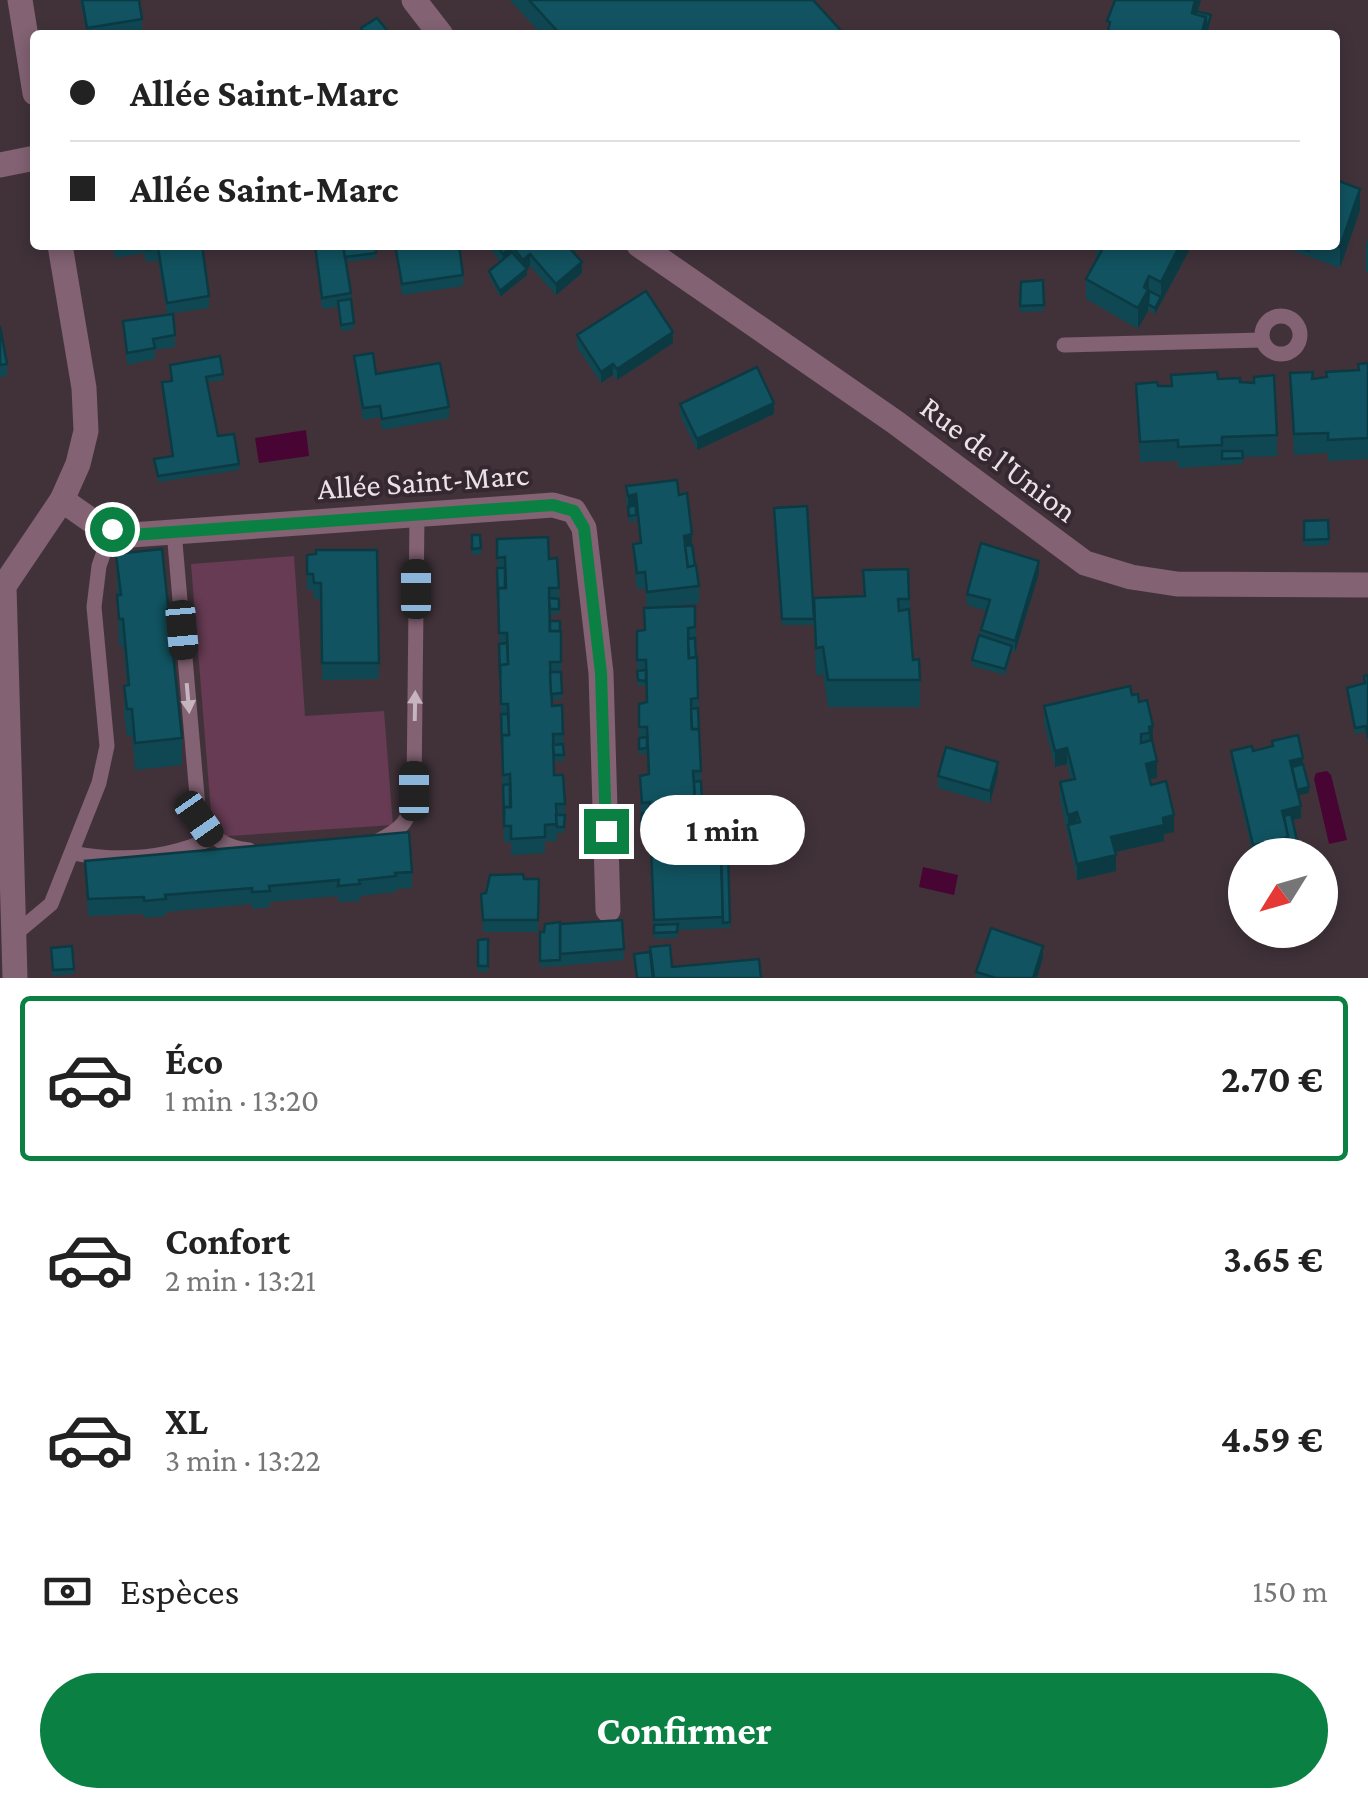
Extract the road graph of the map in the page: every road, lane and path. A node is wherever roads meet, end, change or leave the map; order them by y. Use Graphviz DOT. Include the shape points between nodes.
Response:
graph roads {
  1 [pos="20,0"];
  2 [pos="414,0"];
  3 [pos="437,30"];
  4 [pos="30,62"];
  5 [pos="30,159"];
  6 [pos="0,164"];
  7 [pos="61,250"];
  8 [pos="646,250"];
  9 [pos="1262,340"];
  10 [pos="1064,345"];
  11 [pos="62,500"];
  12 [pos="417,514"];
  13 [pos="112,529"];
  14 [pos="174,531"];
  15 [pos="1368,585"];
  16 [pos="212,838"];
  17 [pos="358,844"];
  18 [pos="267,852"];
  19 [pos="72,853"];
  20 [pos="608,910"];
  21 [pos="14,935"];
  22 [pos="15,978"];
  1 -- 4 [label="street"];
  2 -- 3 [label="street"];
  5 -- 6 [label="street"];
  7 -- 11 [label="street" via="86,431"];
  8 -- 15 [label="street, Rue de l'Union" via="1085,563 1178,584"];
  9 -- 10 [label="lane"];
  11 -- 13 [label="street, Allée Saint-Marc"];
  11 -- 21 [label="street" via="4,586"];
  12 -- 14 [label="street, Allée Saint-Marc"];
  17 -- 12 [label="lane, one-way" via="399,830 410,814"];
  12 -- 20 [label="street, Allée Saint-Marc" via="553,505 574,511 584,528 601,673"];
  13 -- 14 [label="street, Allée Saint-Marc" via="131,535"];
  13 -- 19 [label="lane" via="94,607 107,746"];
  14 -- 16 [label="lane, one-way" via="199,819"];
  16 -- 18 [label="lane" via="233,849"];
  16 -- 19 [label="lane" via="186,851 110,860"];
  19 -- 21 [label="lane" via="51,904"];
  21 -- 22 [label="street"];
}
